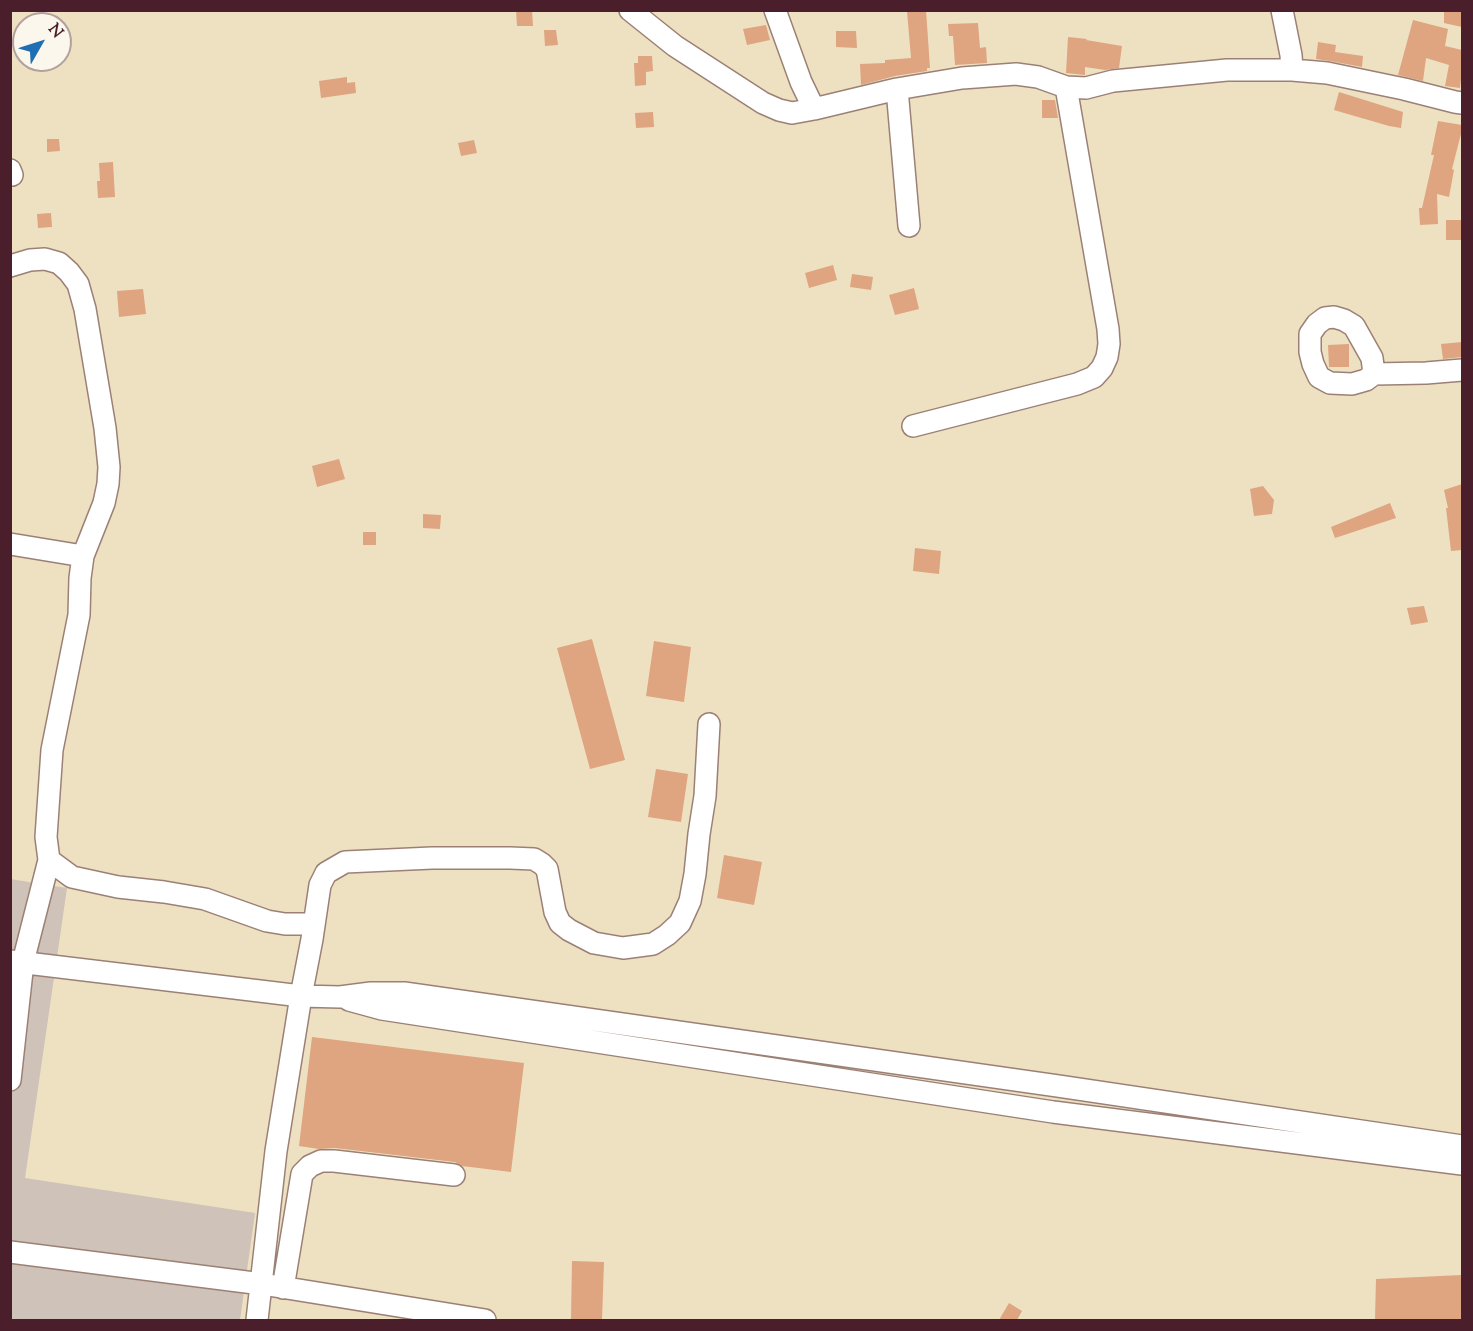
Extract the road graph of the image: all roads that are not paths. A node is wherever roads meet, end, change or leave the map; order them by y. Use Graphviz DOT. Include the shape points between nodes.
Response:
graph roads {
  1 [pos="630,10"];
  2 [pos="1282,10"];
  3 [pos="782,14"];
  4 [pos="1292,70"];
  5 [pos="1066,87"];
  6 [pos="897,89"];
  7 [pos="1462,103"];
  8 [pos="814,109"];
  9 [pos="909,226"];
  10 [pos="10,266"];
  11 [pos="1462,369"];
  12 [pos="1374,374"];
  13 [pos="913,426"];
  14 [pos="10,544"];
  15 [pos="83,556"];
  16 [pos="709,724"];
  17 [pos="49,860"];
  18 [pos="314,924"];
  19 [pos="17,961"];
  20 [pos="301,996"];
  21 [pos="340,997"];
  22 [pos="10,1080"];
  23 [pos="1462,1146"];
  24 [pos="1462,1164"];
  25 [pos="454,1175"];
  26 [pos="10,1252"];
  27 [pos="262,1284"];
  28 [pos="283,1287"];
  29 [pos="257,1320"];
  30 [pos="485,1320"];
  1 -- 8 [label="street" via="675,46 763,103 792,113"];
  2 -- 4 [label="street"];
  3 -- 8 [label="street" via="801,82"];
  4 -- 5 [label="street" via="1227,70 1113,81 1086,88"];
  4 -- 7 [label="street" via="1327,73"];
  5 -- 6 [label="street" via="1016,74"];
  5 -- 13 [label="street" via="1108,329 1107,357 1094,377 1077,384"];
  6 -- 8 [label="street"];
  6 -- 9 [label="street"];
  10 -- 15 [label="street" via="45,259 59,263 78,284 85,309 109,467 104,503"];
  11 -- 12 [label="street"];
  14 -- 15 [label="street"];
  15 -- 17 [label="street" via="79,615 52,750 46,837"];
  16 -- 18 [label="street" via="705,796 690,901 680,923 653,944 623,948 594,943 569,930 555,912 547,869 534,860 510,858 345,862 326,873 320,885"];
  17 -- 18 [label="street" via="72,877 205,899 267,921"];
  17 -- 19 [label="street"];
  18 -- 20 [label="street"];
  19 -- 20 [label="street"];
  19 -- 22 [label="street"];
  20 -- 21 [label="street"];
  20 -- 27 [label="street" via="276,1151"];
  21 -- 23 [label="street" via="404,993"];
  21 -- 24 [label="street" via="382,1009 1053,1112"];
  25 -- 28 [label="street" via="334,1161 310,1166 302,1174"];
  26 -- 27 [label="street"];
  27 -- 28 [label="street"];
  27 -- 29 [label="street"];
  28 -- 30 [label="street"];
}
